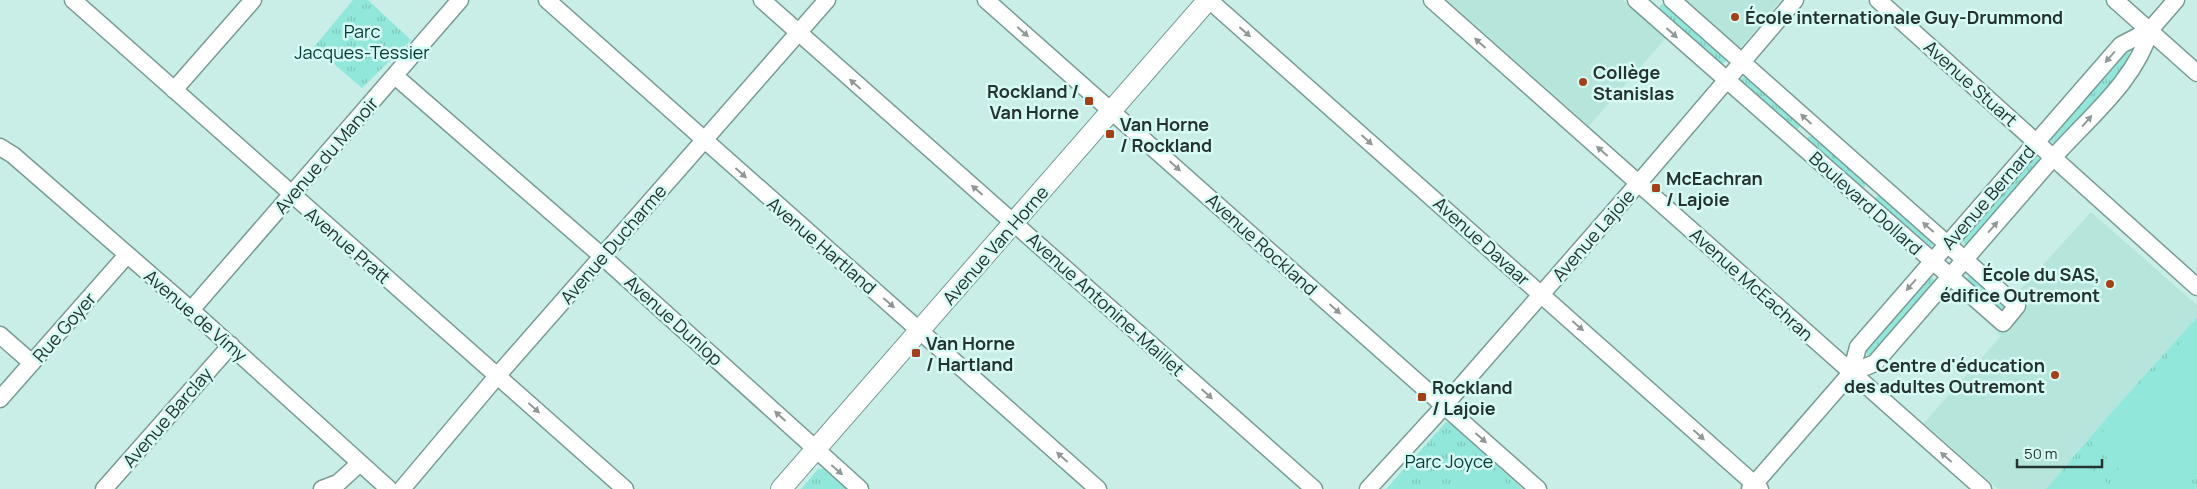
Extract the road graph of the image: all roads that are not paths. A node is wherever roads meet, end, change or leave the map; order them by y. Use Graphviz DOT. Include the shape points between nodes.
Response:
graph roads {
  1 [pos="73,0"];
  2 [pos="253,0"];
  3 [pos="460,0"];
  4 [pos="547,0"];
  5 [pos="762,0"];
  6 [pos="827,0"];
  7 [pos="986,0"];
  8 [pos="1208,0"];
  9 [pos="1432,0"];
  10 [pos="1636,0"];
  11 [pos="1672,0"];
  12 [pos="1795,0"];
  13 [pos="1878,0"];
  14 [pos="2115,0"];
  15 [pos="2176,0"];
  16 [pos="2150,30"];
  17 [pos="797,33"];
  18 [pos="1742,62"];
  19 [pos="2197,73"];
  20 [pos="394,76"];
  21 [pos="1727,80"];
  22 [pos="174,90"];
  23 [pos="1112,111"];
  24 [pos="704,140"];
  25 [pos="2037,141"];
  26 [pos="0,147"];
  27 [pos="2054,157"];
  28 [pos="1638,183"];
  29 [pos="291,194"];
  30 [pos="1014,222"];
  31 [pos="1947,244"];
  32 [pos="127,255"];
  33 [pos="603,257"];
  34 [pos="1965,259"];
  35 [pos="1932,262"];
  36 [pos="1950,277"];
  37 [pos="2197,287"];
  38 [pos="1541,294"];
  39 [pos="191,310"];
  40 [pos="920,331"];
  41 [pos="0,336"];
  42 [pos="231,345"];
  43 [pos="32,363"];
  44 [pos="1851,373"];
  45 [pos="498,375"];
  46 [pos="0,399"];
  47 [pos="1444,406"];
  48 [pos="816,449"];
  49 [pos="360,462"];
  50 [pos="1755,487"];
  51 [pos="104,489"];
  52 [pos="322,489"];
  53 [pos="389,489"];
  54 [pos="402,489"];
  55 [pos="625,489"];
  56 [pos="781,489"];
  57 [pos="860,489"];
  58 [pos="1098,489"];
  59 [pos="1314,489"];
  60 [pos="1368,489"];
  61 [pos="1538,489"];
  62 [pos="1983,489"];
  1 -- 22 [label="street, Avenue Pratt"];
  2 -- 22 [label="street"];
  3 -- 20 [label="street, Avenue du Manoir"];
  4 -- 24 [label="street, Avenue Hartland"];
  5 -- 17 [label="street, Avenue Antonine-Maillet"];
  6 -- 17 [label="street, Avenue Ducharme"];
  7 -- 23 [label="street, Avenue Rockland, one-way"];
  8 -- 23 [label="main road, Avenue Van Horne"];
  8 -- 38 [label="street, Avenue Davaar, one-way"];
  28 -- 9 [label="street, Avenue McEachran, one-way"];
  10 -- 21 [label="street, Boulevard Dollard, one-way"];
  11 -- 18 [label="street, Boulevard Dollard"];
  12 -- 18 [label="street, Avenue Lajoie"];
  13 -- 25 [label="street, Avenue Stuart"];
  14 -- 16 [label="street"];
  15 -- 16 [label="street, Avenue Bernard"];
  16 -- 19 [label="street"];
  16 -- 25 [label="street, Avenue Bernard, one-way" via="2121,45"];
  27 -- 16 [label="street, Avenue Bernard, one-way" via="2132,70"];
  17 -- 24 [label="street, Avenue Ducharme"];
  30 -- 17 [label="street, Avenue Antonine-Maillet, one-way"];
  18 -- 21 [label="street, Avenue Lajoie"];
  31 -- 18 [label="street, Boulevard Dollard, one-way"];
  20 -- 29 [label="street, Avenue du Manoir"];
  20 -- 33 [label="street, Avenue Dunlop"];
  21 -- 28 [label="street, Avenue Lajoie"];
  21 -- 35 [label="street, Boulevard Dollard"];
  22 -- 29 [label="street, Avenue Pratt"];
  23 -- 30 [label="main road, Avenue Van Horne"];
  23 -- 47 [label="street, Avenue Rockland, one-way"];
  24 -- 33 [label="street, Avenue Ducharme"];
  24 -- 40 [label="street, Avenue Hartland, one-way"];
  25 -- 27 [label="street, Avenue Stuart"];
  25 -- 31 [label="street, Avenue Bernard"];
  26 -- 32 [label="street, Avenue de Vimy"];
  34 -- 27 [label="street, Avenue Bernard, one-way"];
  27 -- 37 [label="street, Avenue Stuart"];
  28 -- 38 [label="street, Avenue Lajoie"];
  28 -- 44 [label="street, Avenue McEachran"];
  29 -- 39 [label="street, Avenue du Manoir"];
  29 -- 45 [label="street, Avenue Pratt"];
  30 -- 40 [label="main road, Avenue Van Horne"];
  30 -- 59 [label="street, Avenue Antonine-Maillet, one-way"];
  31 -- 34 [label="street, Boulevard Dollard"];
  31 -- 35 [label="street, Avenue Bernard"];
  32 -- 39 [label="street, Avenue de Vimy"];
  32 -- 43 [label="street, Rue Goyer"];
  33 -- 45 [label="street, Avenue Ducharme"];
  48 -- 33 [label="street, Avenue Dunlop, one-way"];
  34 -- 36 [label="street, Avenue Bernard"];
  34 -- 36 [label="street, Boulevard Dollard" via="2017,306 2002,323"];
  35 -- 36 [label="street, Boulevard Dollard"];
  35 -- 44 [label="street, Avenue Bernard, one-way" via="1858,347"];
  36 -- 44 [label="street, Avenue Bernard" via="1875,363"];
  38 -- 47 [label="street, Avenue Lajoie"];
  38 -- 50 [label="street, Avenue Davaar, one-way"];
  39 -- 42 [label="street, Avenue de Vimy"];
  40 -- 48 [label="main road, Avenue Van Horne"];
  58 -- 40 [label="street, Avenue Hartland, one-way"];
  41 -- 43 [label="street"];
  42 -- 49 [label="street, Avenue de Vimy"];
  42 -- 51 [label="street, Avenue Barclay"];
  43 -- 46 [label="street, Rue Goyer"];
  44 -- 50 [label="street, Avenue Davaar"];
  62 -- 44 [label="street, Avenue McEachran, one-way"];
  45 -- 54 [label="street, Avenue Ducharme"];
  45 -- 55 [label="street, Avenue Pratt, one-way"];
  47 -- 60 [label="street, Avenue Lajoie"];
  47 -- 61 [label="street, Avenue Rockland, one-way"];
  48 -- 56 [label="main road, Avenue Van Horne"];
  48 -- 57 [label="street, Avenue Dunlop, one-way"];
  49 -- 52 [label="street" via="338,483"];
  49 -- 53 [label="street, Avenue de Vimy"];
}
